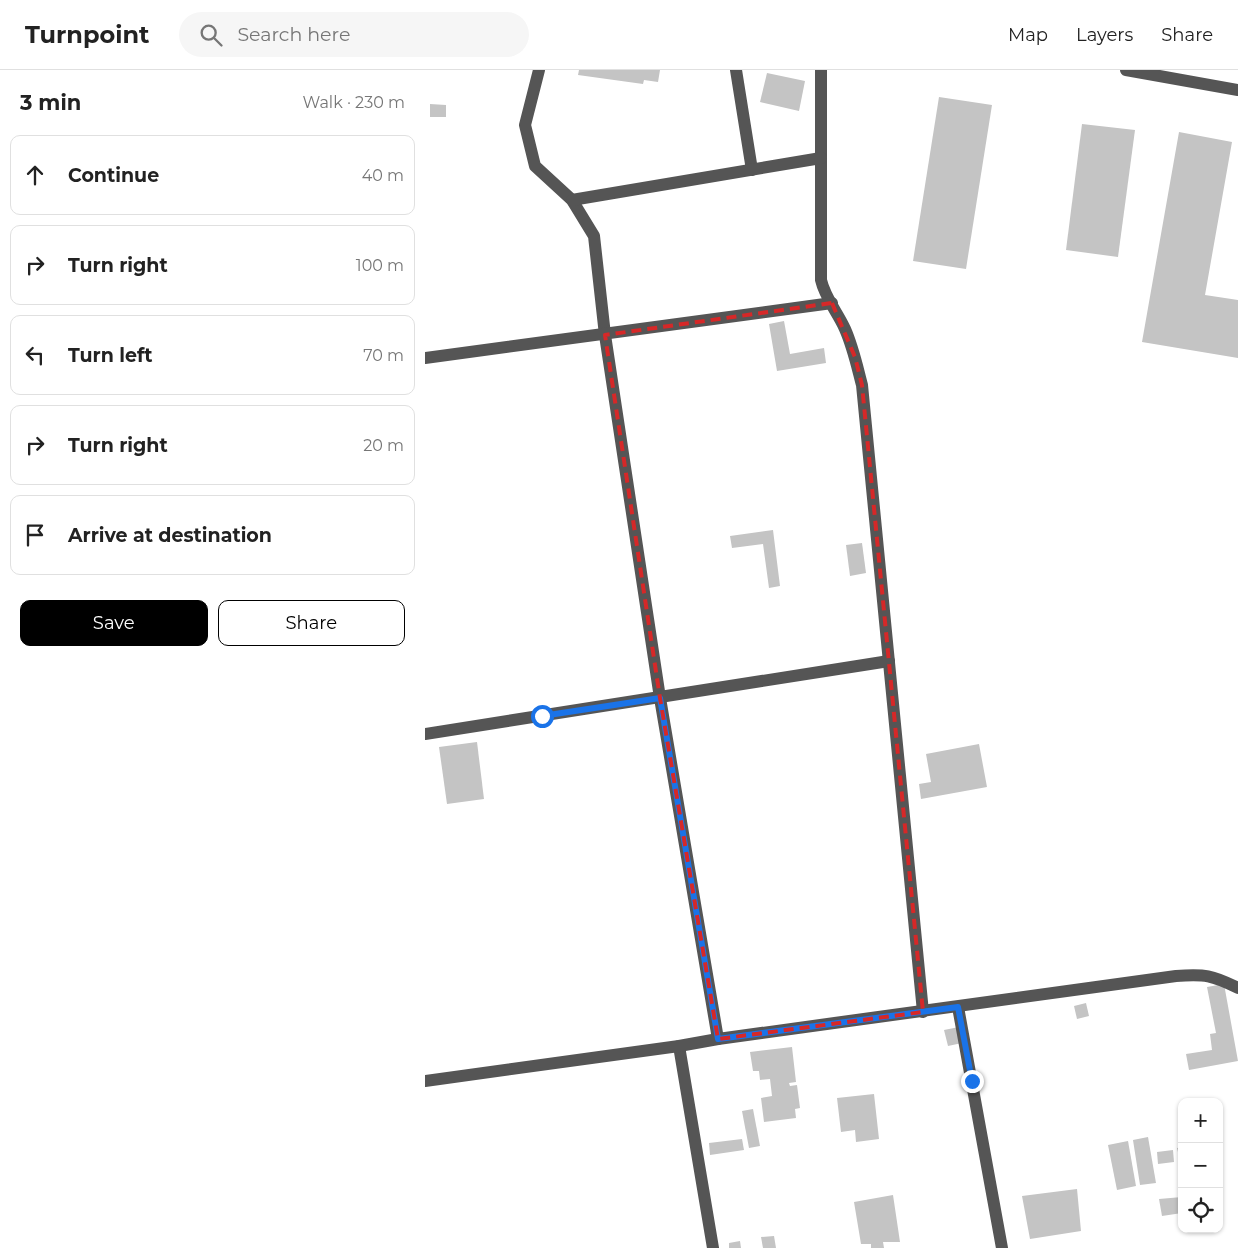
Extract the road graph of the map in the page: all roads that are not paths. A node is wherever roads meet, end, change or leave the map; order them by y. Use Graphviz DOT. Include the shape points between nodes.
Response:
graph roads {
  1 [pos="539,70"];
  2 [pos="736,70"];
  3 [pos="821,70"];
  4 [pos="1126,70"];
  5 [pos="1238,90"];
  6 [pos="821,158"];
  7 [pos="752,170"];
  8 [pos="572,200"];
  9 [pos="832,303"];
  10 [pos="605,335"];
  11 [pos="425,358"];
  12 [pos="889,660"];
  13 [pos="660,698"];
  14 [pos="425,734"];
  15 [pos="1238,988"];
  16 [pos="958,1007"];
  17 [pos="923,1012"];
  18 [pos="718,1039"];
  19 [pos="679,1046"];
  20 [pos="425,1081"];
  21 [pos="713,1248"];
  22 [pos="1002,1248"];
  1 -- 8 [label="street" via="525,125 535,166"];
  2 -- 7 [label="street"];
  3 -- 6 [label="street"];
  4 -- 5 [label="street"];
  6 -- 7 [label="street"];
  6 -- 9 [label="street" via="821,280"];
  7 -- 8 [label="street"];
  8 -- 10 [label="street" via="594,236"];
  9 -- 10 [label="street"];
  9 -- 12 [label="street" via="845,329 862,385"];
  10 -- 11 [label="street"];
  10 -- 13 [label="street"];
  12 -- 13 [label="street"];
  12 -- 17 [label="street"];
  13 -- 14 [label="street"];
  13 -- 18 [label="street"];
  15 -- 16 [label="street" via="1216,977 1198,974"];
  16 -- 17 [label="street"];
  16 -- 22 [label="street"];
  17 -- 18 [label="street"];
  18 -- 19 [label="street"];
  19 -- 20 [label="street"];
  19 -- 21 [label="street"];
}
